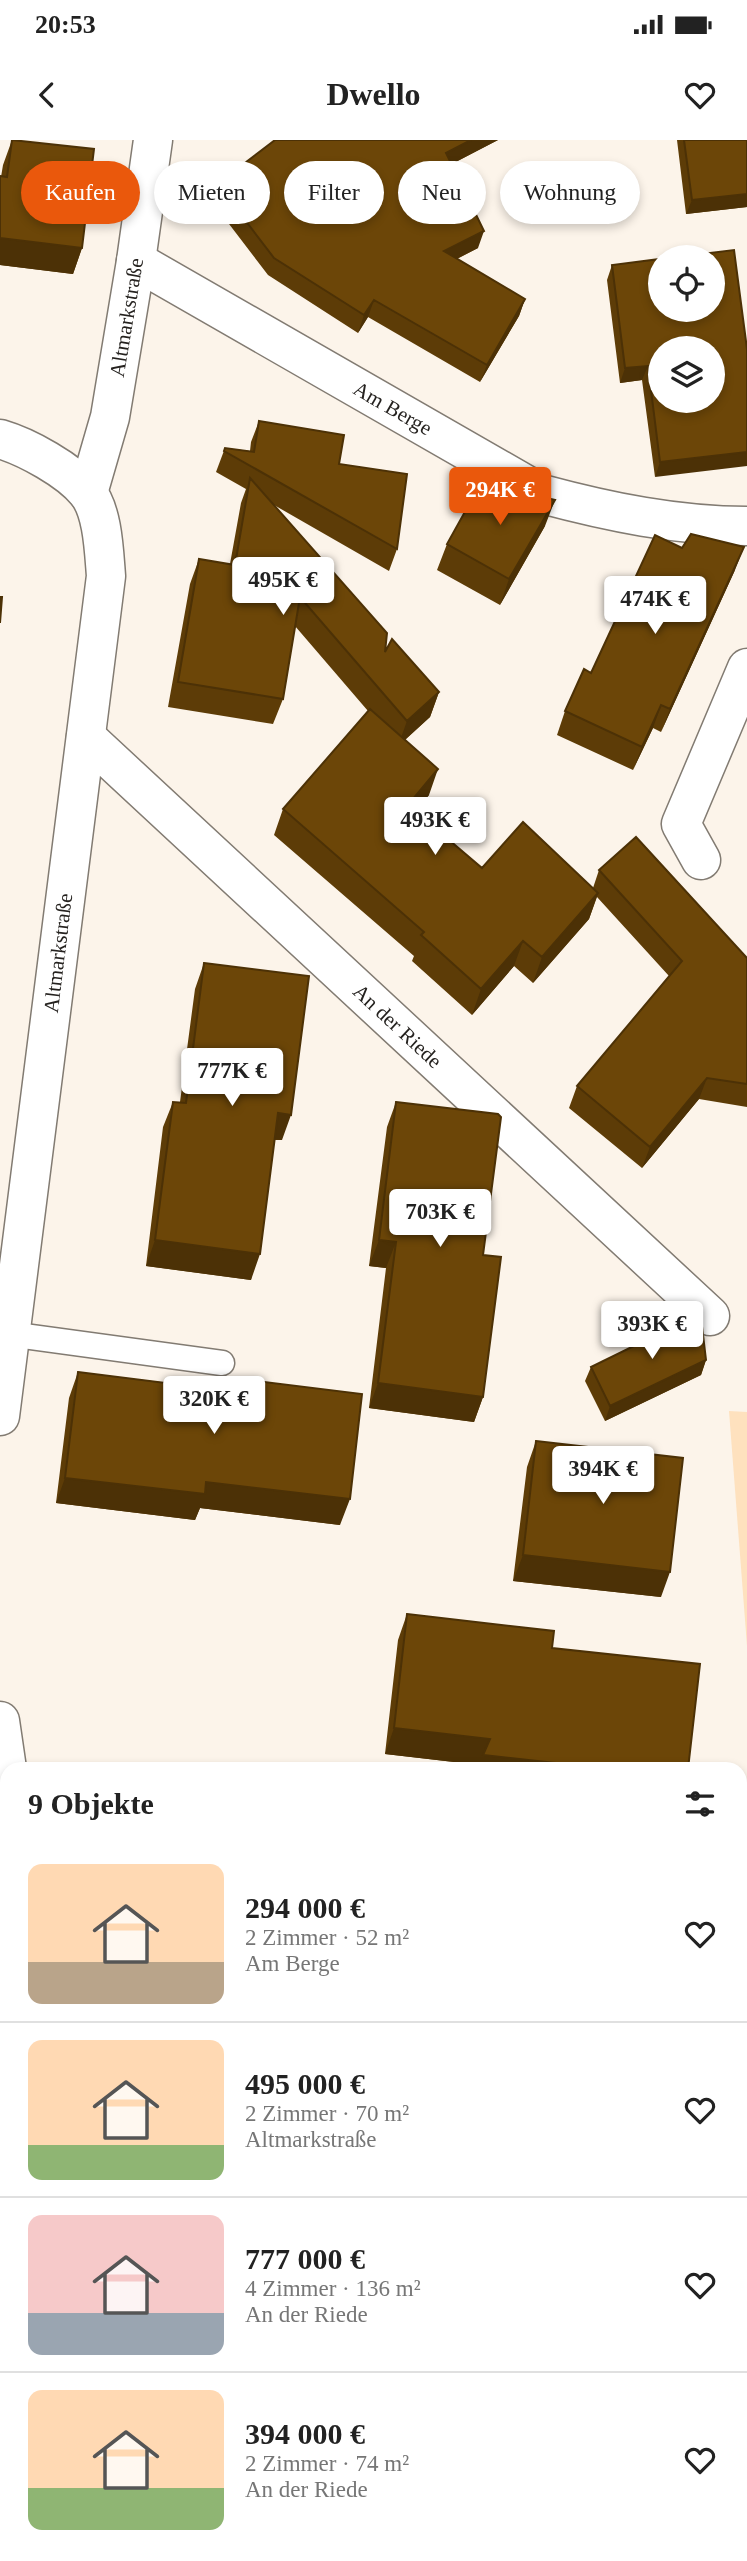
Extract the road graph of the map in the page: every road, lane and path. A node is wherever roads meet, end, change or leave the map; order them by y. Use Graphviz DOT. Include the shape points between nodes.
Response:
graph roads {
  1 [pos="152,140"];
  2 [pos="136,261"];
  3 [pos="0,439"];
  4 [pos="88,493"];
  5 [pos="747,526"];
  6 [pos="747,668"];
  7 [pos="86,737"];
  8 [pos="701,860"];
  9 [pos="710,1316"];
  10 [pos="9,1334"];
  11 [pos="222,1363"];
  12 [pos="0,1416"];
  13 [pos="0,1721"];
  14 [pos="6,1762"];
  1 -- 2 [label="street, Altmarkstraße"];
  2 -- 4 [label="street, Altmarkstraße" via="110,417"];
  2 -- 5 [label="street, Am Berge" via="542,494 606,511 711,526"];
  3 -- 4 [label="street, Altmarkstraße" via="63,471"];
  4 -- 7 [label="street, Altmarkstraße" via="99,521 106,576"];
  6 -- 8 [label="street" via="681,824"];
  7 -- 9 [label="street, An der Riede"];
  7 -- 10 [label="street, Altmarkstraße"];
  10 -- 11 [label="lane"];
  10 -- 12 [label="street, Altmarkstraße"];
  13 -- 14 [label="street"];
}
